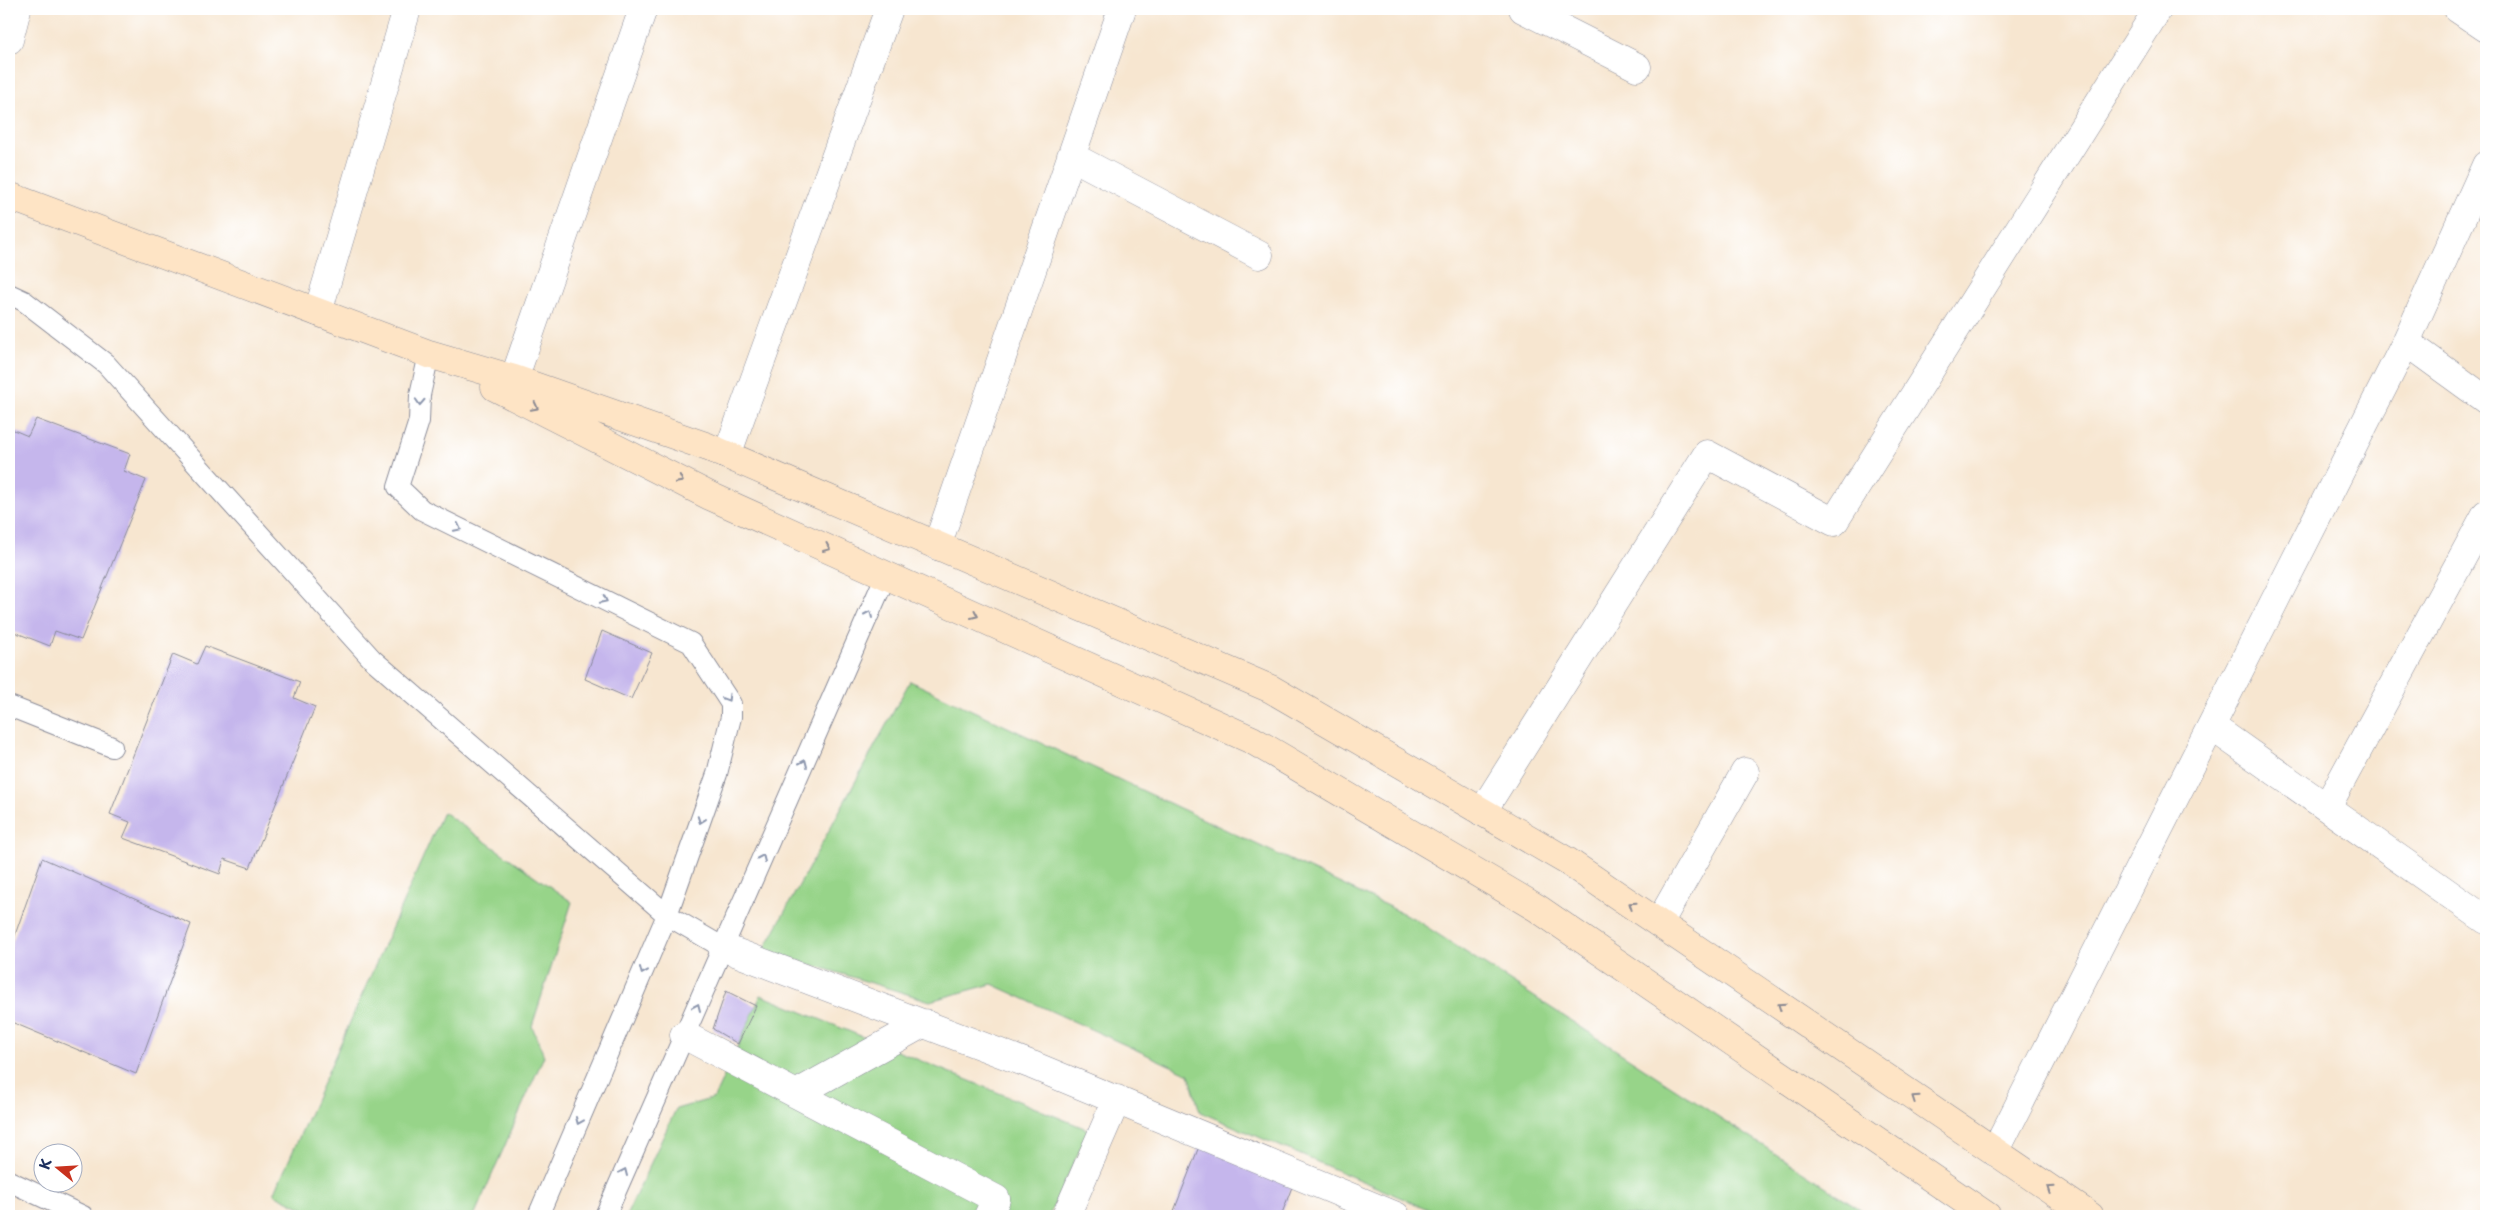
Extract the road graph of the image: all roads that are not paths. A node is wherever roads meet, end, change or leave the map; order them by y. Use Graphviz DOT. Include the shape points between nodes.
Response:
graph roads {
  1 [pos="17,9"];
  2 [pos="407,9"];
  3 [pos="643,9"];
  4 [pos="888,9"];
  5 [pos="1122,9"];
  6 [pos="1523,9"];
  7 [pos="2158,9"];
  8 [pos="2458,9"];
  9 [pos="2486,28"];
  10 [pos="9,40"];
  11 [pos="1637,67"];
  12 [pos="1071,156"];
  13 [pos="2486,165"];
  14 [pos="9,196"];
  15 [pos="1258,255"];
  16 [pos="9,294"];
  17 [pos="318,312"];
  18 [pos="2406,342"];
  19 [pos="428,354"];
  20 [pos="514,378"];
  21 [pos="2486,400"];
  22 [pos="727,456"];
  23 [pos="2486,514"];
  24 [pos="937,546"];
  25 [pos="886,575"];
  26 [pos="9,706"];
  27 [pos="2211,726"];
  28 [pos="112,747"];
  29 [pos="1746,772"];
  30 [pos="2327,807"];
  31 [pos="1482,812"];
  32 [pos="667,914"];
  33 [pos="2486,920"];
  34 [pos="1658,923"];
  35 [pos="722,947"];
  36 [pos="924,1023"];
  37 [pos="684,1035"];
  38 [pos="796,1094"];
  39 [pos="1117,1099"];
  40 [pos="1995,1152"];
  41 [pos="9,1181"];
  42 [pos="83,1216"];
  43 [pos="538,1216"];
  44 [pos="605,1216"];
  45 [pos="988,1216"];
  46 [pos="1066,1216"];
  47 [pos="1396,1216"];
  48 [pos="1987,1216"];
  49 [pos="2090,1216"];
  1 -- 10 [label="street"];
  2 -- 17 [label="street"];
  3 -- 20 [label="street"];
  4 -- 22 [label="street"];
  5 -- 12 [label="street"];
  6 -- 11 [label="street"];
  7 -- 31 [label="street" via="1834,522 1707,454"];
  8 -- 9 [label="street"];
  12 -- 15 [label="street"];
  12 -- 24 [label="street"];
  13 -- 18 [label="street"];
  14 -- 17 [label="main road"];
  16 -- 32 [label="lane" via="24,301 106,364 372,659"];
  17 -- 19 [label="main road"];
  18 -- 21 [label="street"];
  18 -- 27 [label="street"];
  19 -- 20 [label="main road"];
  19 -- 25 [label="main road, one-way" via="710,496"];
  19 -- 32 [label="lane, one-way" via="419,421 398,486 422,510 691,644 731,704 731,717 717,774"];
  20 -- 22 [label="main road"];
  22 -- 24 [label="main road"];
  23 -- 30 [label="street"];
  24 -- 31 [label="main road" via="1271,689"];
  35 -- 25 [label="lane, one-way"];
  25 -- 48 [label="main road, one-way" via="1261,745 1537,908"];
  26 -- 28 [label="lane"];
  27 -- 30 [label="street"];
  27 -- 40 [label="street"];
  29 -- 34 [label="street"];
  30 -- 33 [label="street"];
  34 -- 31 [label="main road, one-way" via="1567,861"];
  32 -- 35 [label="lane"];
  32 -- 43 [label="lane, one-way"];
  40 -- 34 [label="main road, one-way"];
  35 -- 36 [label="street"];
  37 -- 35 [label="lane, one-way"];
  36 -- 38 [label="street"];
  36 -- 39 [label="street"];
  37 -- 38 [label="street"];
  44 -- 37 [label="lane, one-way"];
  38 -- 45 [label="street" via="996,1199"];
  39 -- 46 [label="street"];
  39 -- 47 [label="street"];
  49 -- 40 [label="main road, one-way"];
  41 -- 42 [label="lane"];
}
